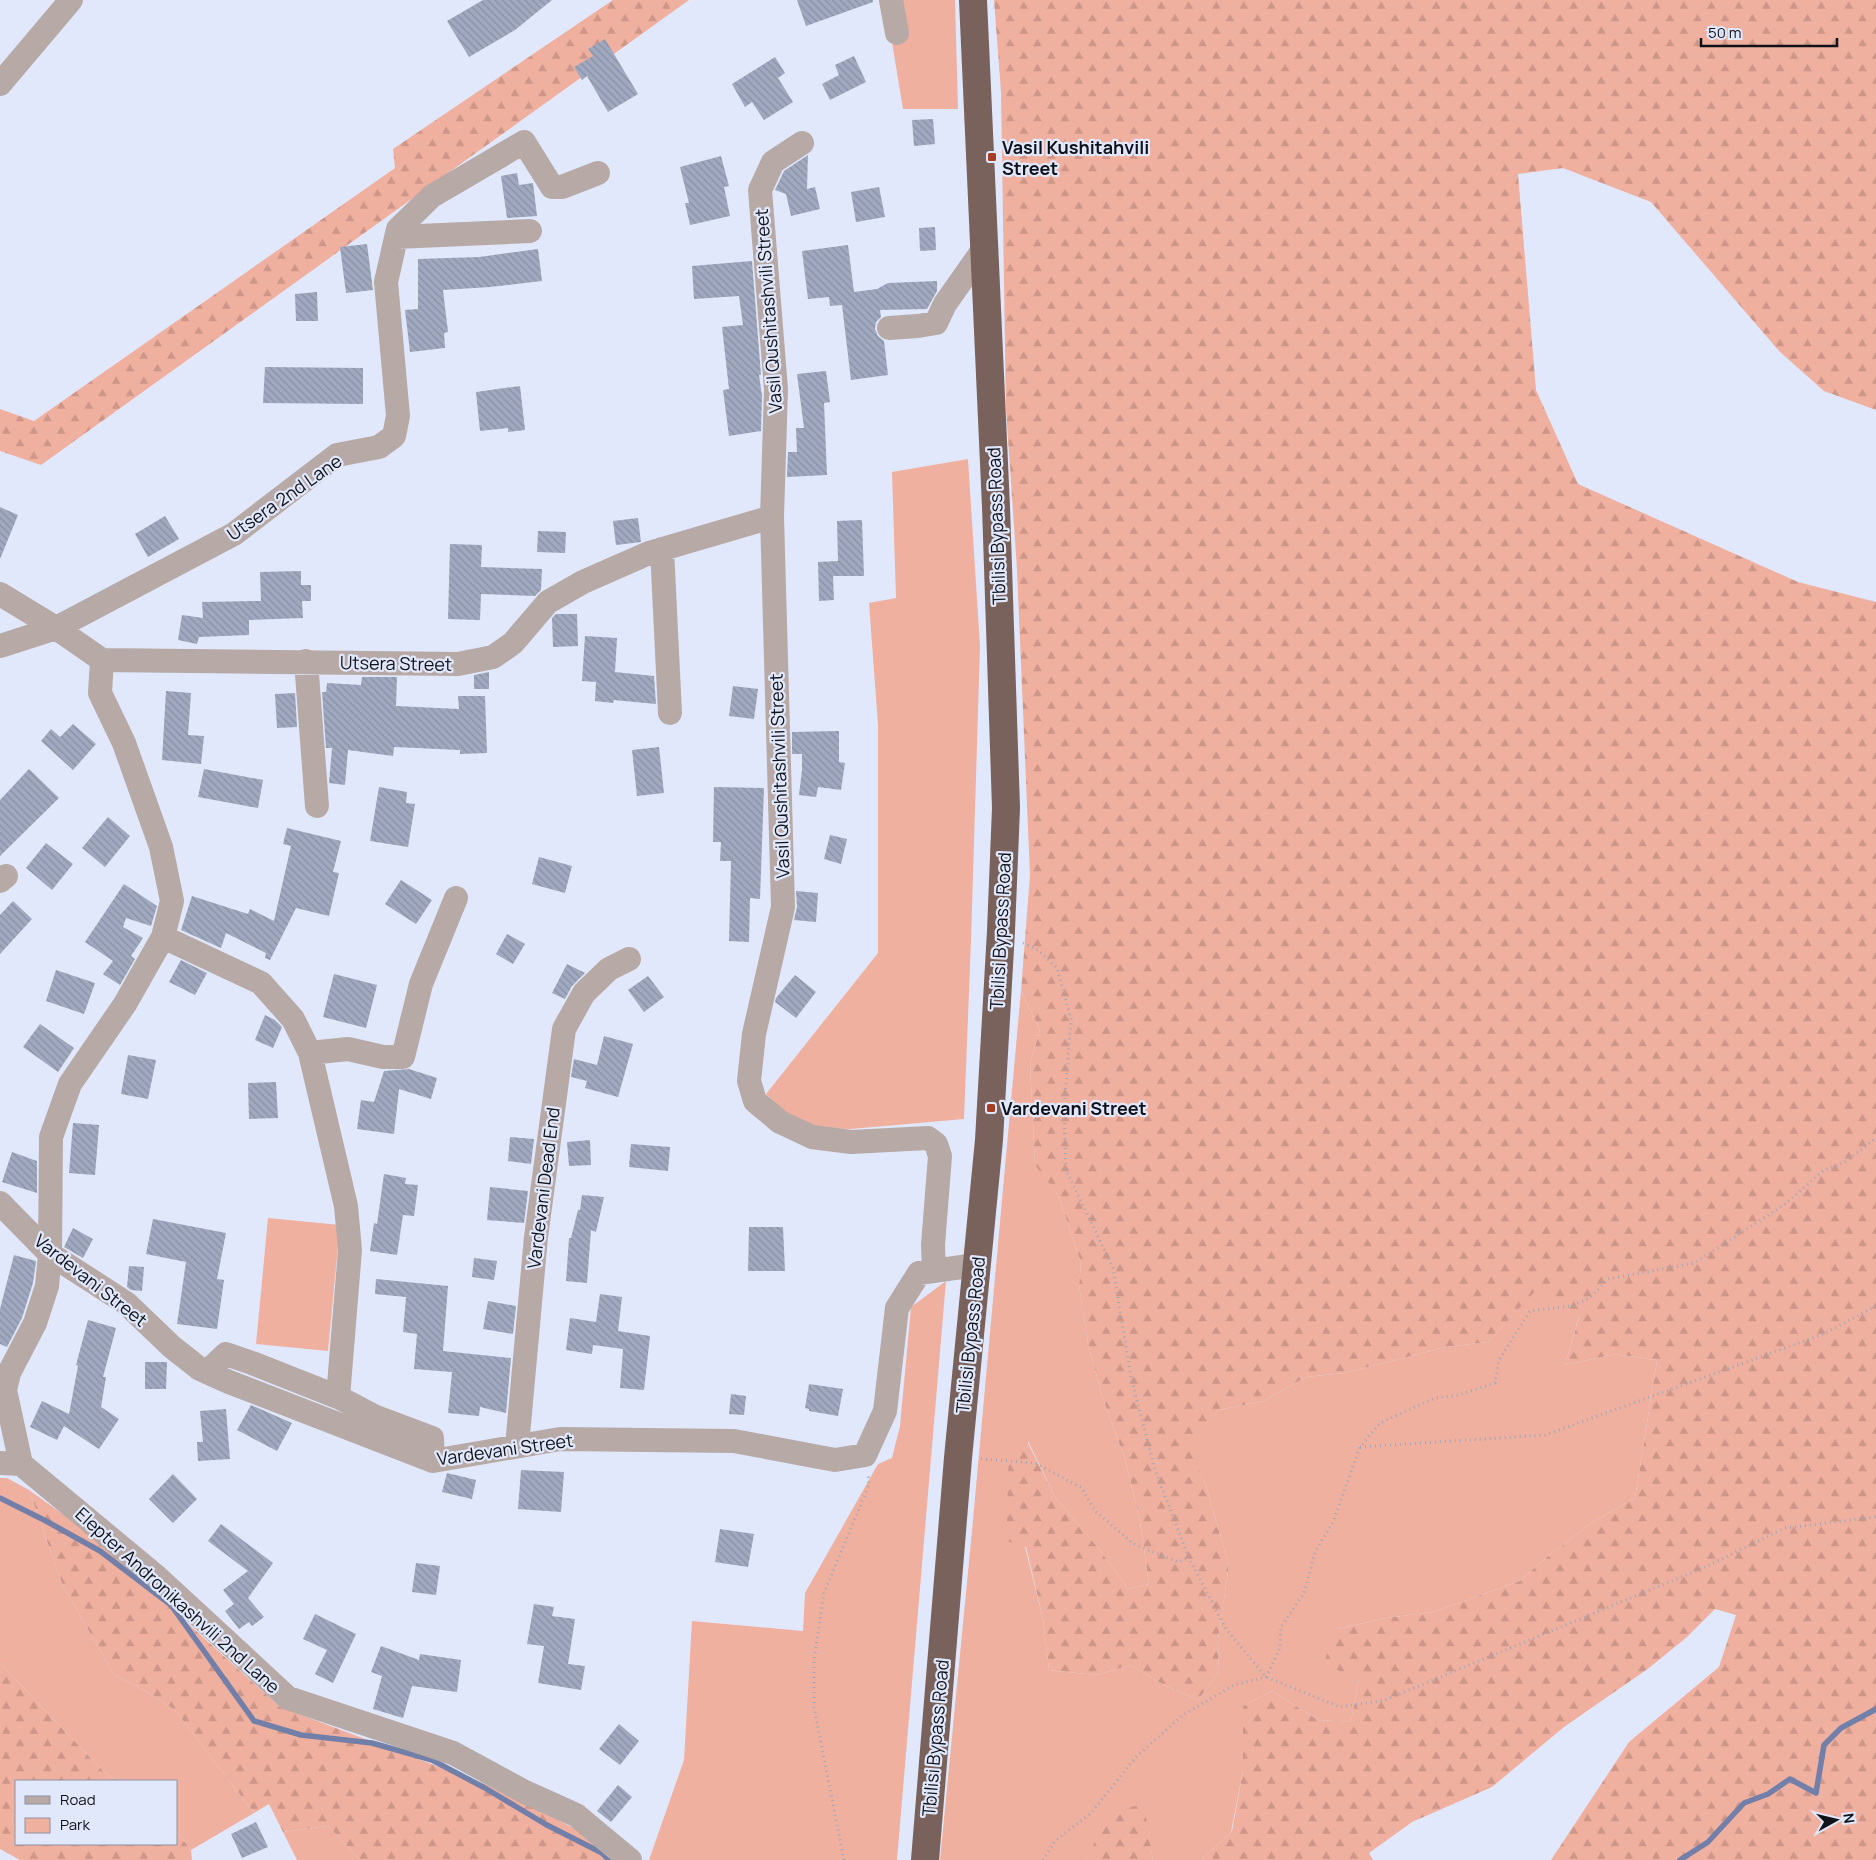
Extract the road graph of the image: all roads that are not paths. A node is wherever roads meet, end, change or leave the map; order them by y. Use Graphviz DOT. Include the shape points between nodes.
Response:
graph roads {
  1 [pos="71,0"];
  2 [pos="891,0"];
  3 [pos="973,0"];
  4 [pos="897,33"];
  5 [pos="0,84"];
  6 [pos="802,143"];
  7 [pos="598,173"];
  8 [pos="530,231"];
  9 [pos="396,237"];
  10 [pos="985,246"];
  11 [pos="889,328"];
  12 [pos="772,518"];
  13 [pos="662,549"];
  14 [pos="0,594"];
  15 [pos="56,628"];
  16 [pos="0,646"];
  17 [pos="102,660"];
  18 [pos="306,661"];
  19 [pos="670,713"];
  20 [pos="317,806"];
  21 [pos="456,898"];
  22 [pos="163,937"];
  23 [pos="629,959"];
  24 [pos="310,1053"];
  25 [pos="0,1203"];
  26 [pos="50,1254"];
  27 [pos="976,1265"];
  28 [pos="934,1271"];
  29 [pos="207,1372"];
  30 [pos="3,1388"];
  31 [pos="338,1397"];
  32 [pos="517,1446"];
  33 [pos="433,1461"];
  34 [pos="10,1463"];
  35 [pos="630,1860"];
  36 [pos="926,1860"];
  1 -- 5 [label="street"];
  2 -- 4 [label="street"];
  3 -- 10 [label="highway, Tbilisi Bypass Road"];
  6 -- 12 [label="street, Vasil Qushitashvili Street" via="773,162 760,190 776,389"];
  7 -- 9 [label="street, Utsera 2nd Lane" via="562,187 552,187 524,142 432,196 398,229"];
  8 -- 9 [label="street"];
  9 -- 15 [label="street, Utsera 2nd Lane" via="386,282 398,416 394,436 379,447 337,455 234,534"];
  10 -- 11 [label="street" via="945,304 936,323"];
  10 -- 27 [label="highway, Tbilisi Bypass Road" via="1006,808 989,1140"];
  12 -- 13 [label="street, Utsera Street"];
  12 -- 28 [label="street, Vasil Qushitashvili Street" via="783,907 754,1034 749,1081 755,1101 780,1122 812,1137 851,1142 928,1138 936,1144 940,1156"];
  13 -- 18 [label="street, Utsera Street" via="583,582 548,602 513,643 493,657 458,664"];
  13 -- 19 [label="street"];
  14 -- 15 [label="street"];
  15 -- 16 [label="street, Utsera 2nd Lane"];
  15 -- 17 [label="street"];
  17 -- 18 [label="street, Utsera Street"];
  17 -- 22 [label="street" via="100,693 124,743 162,847 172,901"];
  18 -- 20 [label="street"];
  21 -- 24 [label="street" via="421,984 403,1057 383,1057 348,1050"];
  22 -- 24 [label="street" via="261,983 292,1019"];
  22 -- 26 [label="street" via="125,1004 70,1084 51,1137"];
  23 -- 32 [label="street, Vardevani Dead End" via="609,969 584,993 564,1029 536,1237"];
  24 -- 31 [label="street" via="346,1206 350,1250"];
  25 -- 26 [label="street, Vardevani Street"];
  26 -- 29 [label="street, Vardevani Street" via="126,1303 172,1347"];
  26 -- 30 [label="street" via="47,1286 35,1323"];
  27 -- 28 [label="street"];
  27 -- 36 [label="highway, Tbilisi Bypass Road"];
  28 -- 32 [label="street, Vardevani Street" via="918,1273 897,1308 885,1411 865,1455 835,1460 734,1441 560,1439"];
  29 -- 31 [label="street" via="226,1354"];
  29 -- 33 [label="street, Vardevani Street"];
  30 -- 34 [label="street"];
  31 -- 33 [label="street" via="376,1417 432,1438"];
  32 -- 33 [label="street, Vardevani Street"];
  34 -- 35 [label="street, Elepter Andronikashvili 2nd Lane" via="157,1577 288,1698 453,1754 576,1815"];
}
